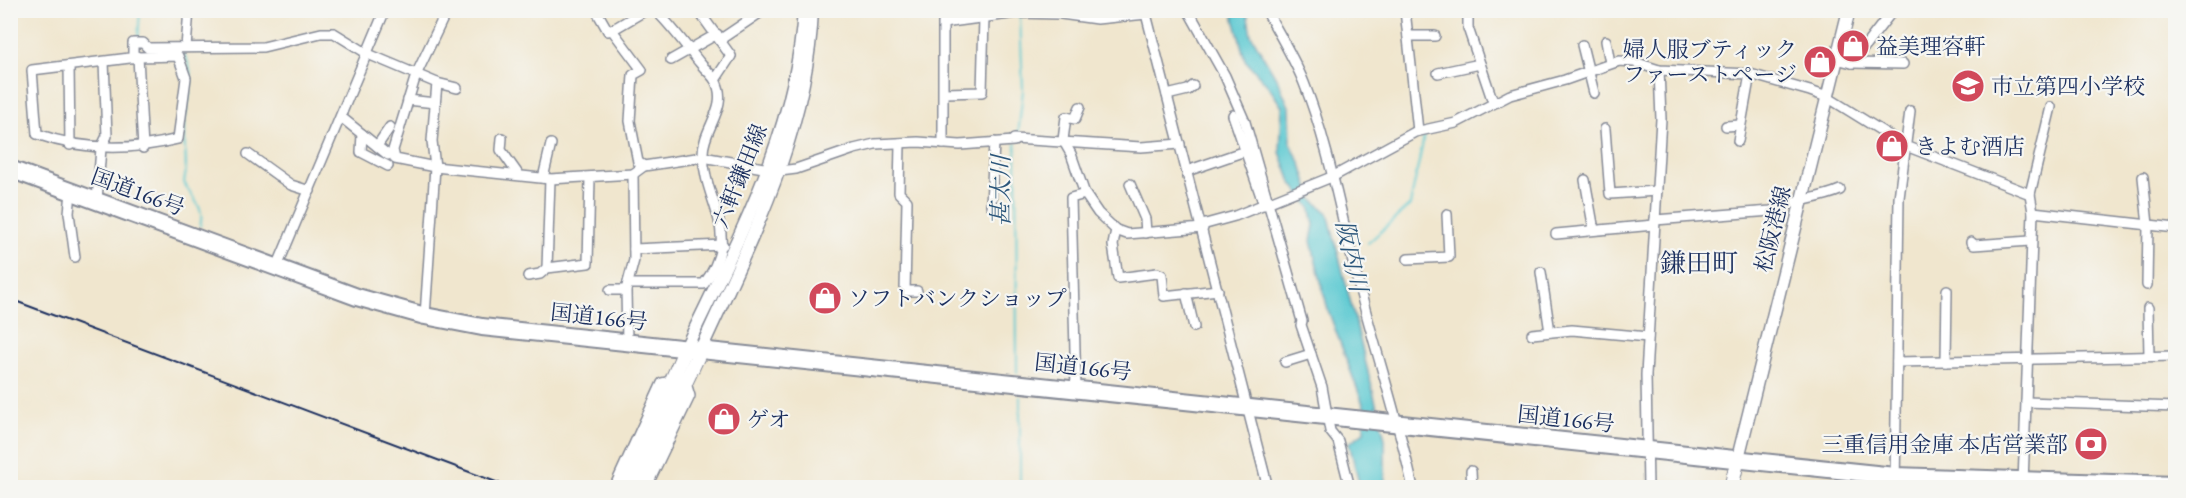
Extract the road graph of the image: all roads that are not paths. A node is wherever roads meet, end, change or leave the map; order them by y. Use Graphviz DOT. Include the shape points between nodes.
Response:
graph roads {
  1 [pos="189,10"];
  2 [pos="385,10"];
  3 [pos="448,10"];
  4 [pos="596,10"];
  5 [pos="646,10"];
  6 [pos="655,10"];
  7 [pos="764,10"];
  8 [pos="804,10"];
  9 [pos="812,10"];
  10 [pos="1188,10"];
  11 [pos="1266,10"];
  12 [pos="1405,10"];
  13 [pos="1468,10"];
  14 [pos="1849,10"];
  15 [pos="698,11"];
  16 [pos="1145,12"];
  17 [pos="460,14"];
  18 [pos="1890,14"];
  19 [pos="955,15"];
  20 [pos="1097,15"];
  21 [pos="984,17"];
  22 [pos="612,30"];
  23 [pos="719,36"];
  24 [pos="1408,36"];
  25 [pos="1435,36"];
  26 [pos="1606,41"];
  27 [pos="1582,45"];
  28 [pos="186,47"];
  29 [pos="689,49"];
  30 [pos="368,54"];
  31 [pos="138,57"];
  32 [pos="1836,59"];
  33 [pos="671,60"];
  34 [pos="104,62"];
  35 [pos="1610,63"];
  36 [pos="1852,63"];
  37 [pos="1480,64"];
  38 [pos="1903,64"];
  39 [pos="69,66"];
  40 [pos="1659,70"];
  41 [pos="1587,71"];
  42 [pos="1438,73"];
  43 [pos="1750,74"];
  44 [pos="416,75"];
  45 [pos="715,80"];
  46 [pos="437,83"];
  47 [pos="1193,86"];
  48 [pos="457,88"];
  49 [pos="945,93"];
  50 [pos="1594,93"];
  51 [pos="1167,95"];
  52 [pos="1827,97"];
  53 [pos="408,100"];
  54 [pos="1493,102"];
  55 [pos="435,103"];
  56 [pos="1080,107"];
  57 [pos="2051,107"];
  58 [pos="1910,111"];
  59 [pos="1233,115"];
  60 [pos="341,117"];
  61 [pos="1740,124"];
  62 [pos="1726,126"];
  63 [pos="390,127"];
  64 [pos="1605,129"];
  65 [pos="1423,130"];
  66 [pos="362,134"];
  67 [pos="502,138"];
  68 [pos="1738,141"];
  69 [pos="993,142"];
  70 [pos="1065,142"];
  71 [pos="900,143"];
  72 [pos="551,144"];
  73 [pos="943,144"];
  74 [pos="1180,144"];
  75 [pos="70,145"];
  76 [pos="376,146"];
  77 [pos="1906,146"];
  78 [pos="101,148"];
  79 [pos="143,148"];
  80 [pos="1245,151"];
  81 [pos="248,154"];
  82 [pos="388,155"];
  83 [pos="704,157"];
  84 [pos="388,166"];
  85 [pos="644,166"];
  86 [pos="435,167"];
  87 [pos="10,169"];
  88 [pos="774,171"];
  89 [pos="1187,171"];
  90 [pos="518,174"];
  91 [pos="633,174"];
  92 [pos="1332,177"];
  93 [pos="2143,177"];
  94 [pos="547,178"];
  95 [pos="590,178"];
  96 [pos="1585,180"];
  97 [pos="1130,183"];
  98 [pos="1840,190"];
  99 [pos="310,191"];
  100 [pos="1657,191"];
  101 [pos="71,192"];
  102 [pos="1084,194"];
  103 [pos="2030,194"];
  104 [pos="97,200"];
  105 [pos="1801,202"];
  106 [pos="1266,203"];
  107 [pos="991,205"];
  108 [pos="2032,212"];
  109 [pos="1447,214"];
  110 [pos="1655,223"];
  111 [pos="2148,225"];
  112 [pos="1202,227"];
  113 [pos="2175,228"];
  114 [pos="1116,230"];
  115 [pos="1593,230"];
  116 [pos="1146,233"];
  117 [pos="1556,234"];
  118 [pos="1971,242"];
  119 [pos="2030,242"];
  120 [pos="723,245"];
  121 [pos="634,249"];
  122 [pos="75,257"];
  123 [pos="1408,259"];
  124 [pos="277,267"];
  125 [pos="547,268"];
  126 [pos="1541,272"];
  127 [pos="528,276"];
  128 [pos="2147,285"];
  129 [pos="627,287"];
  130 [pos="610,290"];
  131 [pos="1218,290"];
  132 [pos="1947,290"];
  133 [pos="917,291"];
  134 [pos="1186,293"];
  135 [pos="2148,308"];
  136 [pos="425,316"];
  137 [pos="1194,327"];
  138 [pos="1550,332"];
  139 [pos="1532,334"];
  140 [pos="1648,337"];
  141 [pos="627,342"];
  142 [pos="694,349"];
  143 [pos="1311,354"];
  144 [pos="2149,356"];
  145 [pos="2175,356"];
  146 [pos="2027,359"];
  147 [pos="1946,361"];
  148 [pos="1285,362"];
  149 [pos="1897,362"];
  150 [pos="679,382"];
  151 [pos="1076,388"];
  152 [pos="2026,402"];
  153 [pos="1245,407"];
  154 [pos="2175,407"];
  155 [pos="1330,417"];
  156 [pos="1395,424"];
  157 [pos="656,433"];
  158 [pos="1647,449"];
  159 [pos="1738,458"];
  160 [pos="1471,471"];
  161 [pos="1895,482"];
  162 [pos="2023,484"];
  163 [pos="2110,485"];
  164 [pos="2175,485"];
  165 [pos="614,488"];
  166 [pos="625,488"];
  167 [pos="636,488"];
  168 [pos="646,488"];
  169 [pos="1268,488"];
  170 [pos="1350,488"];
  171 [pos="1413,488"];
  172 [pos="1472,488"];
  173 [pos="1648,488"];
  174 [pos="1731,488"];
  1 -- 28 [label="street"];
  2 -- 30 [label="street"];
  3 -- 17 [label="street"];
  3 -- 44 [label="street"];
  4 -- 22 [label="street" via="608,31"];
  5 -- 22 [label="street"];
  6 -- 29 [label="street"];
  7 -- 23 [label="street"];
  8 -- 88 [label="main road, 六軒鎌田線" via="795,80"];
  9 -- 88 [label="main road, 六軒鎌田線" via="805,80"];
  10 -- 106 [label="street" via="1225,76 1245,122"];
  11 -- 92 [label="street" via="1303,81"];
  12 -- 24 [label="street"];
  13 -- 37 [label="street" via="1468,28"];
  14 -- 32 [label="main road, 松阪港線"];
  15 -- 23 [label="street"];
  16 -- 20 [label="street"];
  16 -- 51 [label="street"];
  18 -- 36 [label="street"];
  19 -- 21 [label="street"];
  19 -- 49 [label="street" via="943,23"];
  20 -- 21 [label="street" via="1019,13"];
  21 -- 49 [label="street" via="982,92"];
  22 -- 85 [label="street" via="642,70 633,75 630,121 638,162"];
  23 -- 29 [label="street"];
  23 -- 45 [label="street" via="731,56"];
  24 -- 25 [label="street"];
  24 -- 65 [label="street"];
  26 -- 35 [label="street"];
  27 -- 41 [label="street"];
  28 -- 30 [label="street" via="263,46 334,33"];
  28 -- 31 [label="street" via="148,48 143,43 133,43 133,54"];
  29 -- 33 [label="street"];
  29 -- 45 [label="street"];
  30 -- 44 [label="street"];
  30 -- 60 [label="street"];
  31 -- 34 [label="street"];
  31 -- 79 [label="street"];
  31 -- 79 [label="street" via="178,56 186,78 178,139"];
  32 -- 36 [label="street"];
  32 -- 52 [label="main road, 松阪港線"];
  34 -- 39 [label="street"];
  34 -- 78 [label="street" via="107,136"];
  35 -- 40 [label="street" via="1634,62"];
  35 -- 41 [label="street"];
  36 -- 38 [label="street"];
  37 -- 42 [label="street"];
  37 -- 54 [label="street"];
  39 -- 75 [label="street"];
  39 -- 75 [label="street" via="32,70 37,134"];
  40 -- 43 [label="street"];
  40 -- 100 [label="street"];
  41 -- 50 [label="street"];
  41 -- 54 [label="street"];
  43 -- 52 [label="street"];
  43 -- 61 [label="street"];
  44 -- 46 [label="street"];
  44 -- 53 [label="street"];
  45 -- 83 [label="street" via="719,98 717,117 707,132"];
  46 -- 48 [label="street"];
  46 -- 55 [label="street"];
  47 -- 51 [label="street"];
  49 -- 73 [label="street"];
  51 -- 74 [label="street"];
  52 -- 77 [label="street"];
  52 -- 105 [label="main road, 松阪港線"];
  53 -- 55 [label="street"];
  53 -- 86 [label="street" via="393,150 395,159"];
  54 -- 65 [label="street" via="1467,119"];
  55 -- 86 [label="street"];
  56 -- 70 [label="street" via="1075,119 1066,117"];
  57 -- 103 [label="street"];
  58 -- 77 [label="street"];
  59 -- 80 [label="street"];
  60 -- 66 [label="street"];
  60 -- 99 [label="street"];
  61 -- 62 [label="street"];
  61 -- 68 [label="street"];
  63 -- 76 [label="street"];
  64 -- 100 [label="street" via="1610,194"];
  65 -- 92 [label="street"];
  66 -- 76 [label="street"];
  66 -- 84 [label="street" via="361,152"];
  67 -- 90 [label="street" via="501,150"];
  69 -- 70 [label="street"];
  69 -- 73 [label="street"];
  69 -- 107 [label="street"];
  70 -- 74 [label="street" via="1141,147"];
  70 -- 102 [label="street"];
  71 -- 73 [label="street"];
  71 -- 88 [label="street" via="862,147 796,169"];
  71 -- 133 [label="street" via="899,193 907,201 905,291"];
  72 -- 94 [label="street"];
  74 -- 89 [label="street"];
  75 -- 78 [label="street"];
  76 -- 82 [label="street"];
  77 -- 103 [label="street"];
  77 -- 149 [label="street" via="1899,198"];
  78 -- 79 [label="street"];
  78 -- 104 [label="street"];
  80 -- 89 [label="street"];
  80 -- 106 [label="street"];
  81 -- 99 [label="street" via="291,185"];
  83 -- 85 [label="street"];
  83 -- 88 [label="street"];
  83 -- 120 [label="street"];
  85 -- 91 [label="street"];
  86 -- 90 [label="street"];
  86 -- 136 [label="street"];
  87 -- 101 [label="highway, 国道166号"];
  88 -- 142 [label="main road, 六軒鎌田線"];
  89 -- 112 [label="street"];
  90 -- 94 [label="street"];
  91 -- 95 [label="street"];
  91 -- 121 [label="street"];
  92 -- 106 [label="street"];
  92 -- 156 [label="street"];
  93 -- 111 [label="street"];
  94 -- 95 [label="street"];
  94 -- 125 [label="street"];
  95 -- 125 [label="street" via="588,263"];
  96 -- 115 [label="street"];
  97 -- 116 [label="street" via="1145,219"];
  98 -- 105 [label="street"];
  99 -- 124 [label="street"];
  100 -- 110 [label="street"];
  101 -- 104 [label="highway, 国道166号"];
  101 -- 122 [label="street" via="69,213"];
  102 -- 114 [label="street"];
  102 -- 151 [label="street" via="1071,198"];
  103 -- 108 [label="street"];
  104 -- 124 [label="highway, 国道166号"];
  105 -- 110 [label="street" via="1771,211"];
  105 -- 159 [label="main road, 松阪港線"];
  106 -- 112 [label="street"];
  106 -- 143 [label="street"];
  108 -- 111 [label="street"];
  108 -- 119 [label="street"];
  109 -- 123 [label="street" via="1449,257"];
  110 -- 115 [label="street"];
  110 -- 140 [label="street"];
  111 -- 113 [label="street"];
  111 -- 128 [label="street"];
  112 -- 116 [label="street"];
  112 -- 131 [label="street"];
  114 -- 116 [label="street"];
  114 -- 134 [label="street" via="1113,245 1118,278 1157,273 1162,275 1164,296"];
  115 -- 117 [label="street"];
  118 -- 119 [label="street"];
  119 -- 146 [label="street"];
  120 -- 121 [label="street"];
  120 -- 129 [label="street" via="704,284"];
  121 -- 129 [label="street"];
  124 -- 136 [label="highway, 国道166号" via="357,297"];
  125 -- 127 [label="street"];
  126 -- 138 [label="street"];
  129 -- 130 [label="street"];
  129 -- 141 [label="street"];
  131 -- 134 [label="street"];
  131 -- 153 [label="street"];
  132 -- 147 [label="street"];
  134 -- 137 [label="street"];
  135 -- 144 [label="street"];
  136 -- 141 [label="highway, 国道166号" via="482,327"];
  138 -- 139 [label="street"];
  138 -- 140 [label="street" via="1572,330"];
  140 -- 158 [label="street"];
  141 -- 142 [label="highway, 国道166号"];
  142 -- 150 [label="main road"];
  142 -- 151 [label="highway, 国道166号"];
  143 -- 148 [label="street"];
  143 -- 155 [label="street"];
  144 -- 145 [label="street"];
  144 -- 146 [label="street"];
  146 -- 147 [label="street"];
  146 -- 152 [label="street"];
  147 -- 149 [label="street"];
  149 -- 161 [label="street"];
  150 -- 157 [label="main road"];
  150 -- 165 [label="street" via="662,382"];
  150 -- 168 [label="street" via="690,396"];
  151 -- 153 [label="highway, 国道166号"];
  152 -- 154 [label="street"];
  152 -- 162 [label="street"];
  153 -- 155 [label="highway, 国道166号"];
  153 -- 169 [label="street"];
  155 -- 156 [label="highway, 国道166号"];
  155 -- 170 [label="street" via="1330,431 1338,441"];
  156 -- 158 [label="highway, 国道166号"];
  156 -- 171 [label="street"];
  157 -- 166 [label="main road"];
  157 -- 167 [label="main road"];
  158 -- 159 [label="highway, 国道166号"];
  158 -- 173 [label="street"];
  159 -- 161 [label="highway, 国道166号"];
  159 -- 174 [label="main road"];
  160 -- 172 [label="street"];
  161 -- 162 [label="highway, 国道166号"];
  162 -- 163 [label="highway, 国道166号"];
  163 -- 164 [label="highway, 国道166号"];
}
